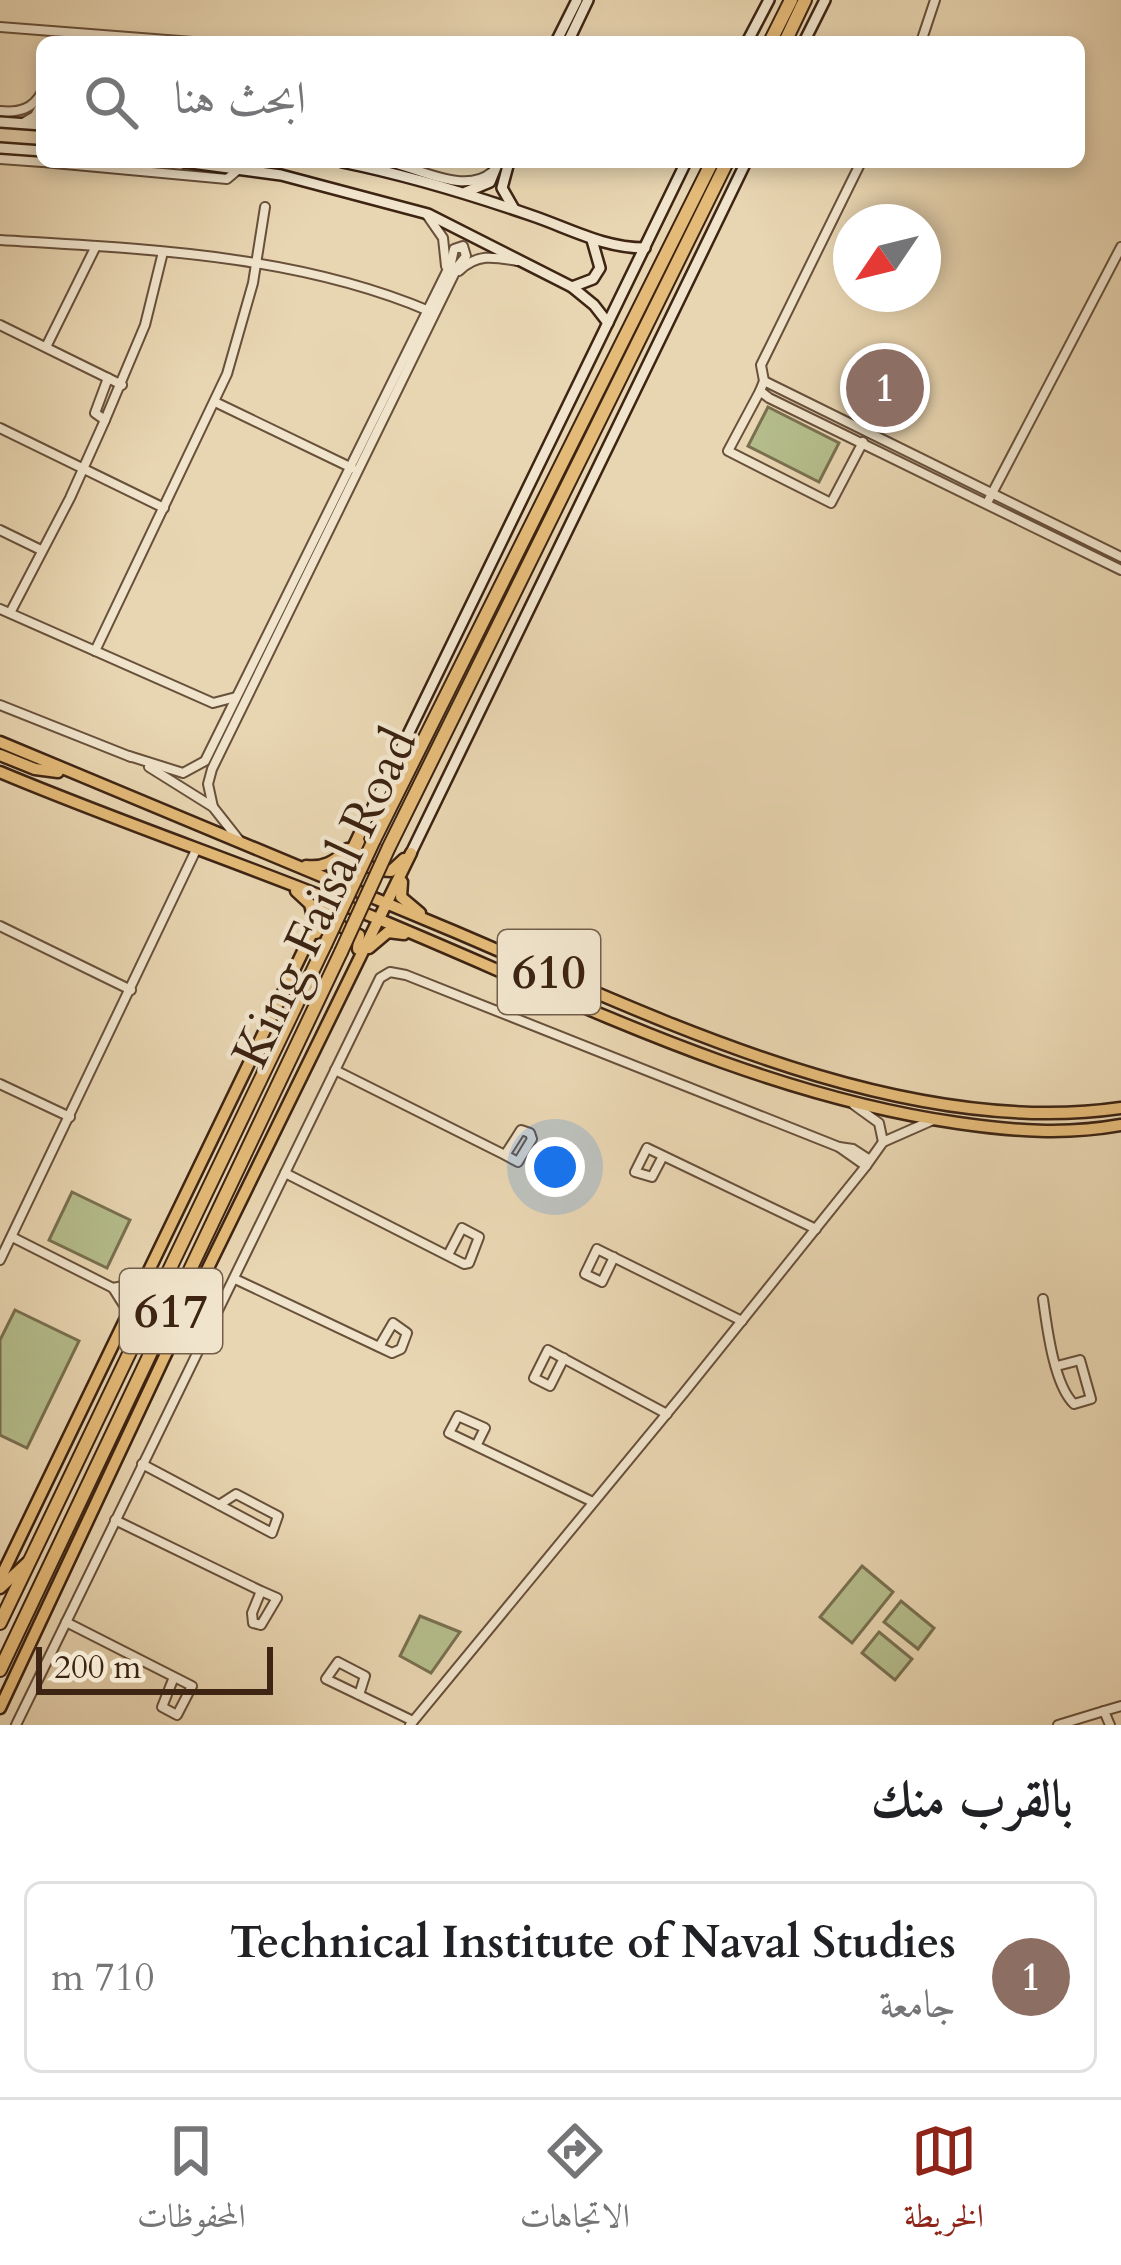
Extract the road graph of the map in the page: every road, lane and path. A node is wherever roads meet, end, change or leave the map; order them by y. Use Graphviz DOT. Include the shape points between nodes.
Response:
graph roads {
  1 [pos="577,0"];
  2 [pos="588,0"];
  3 [pos="790,0"];
  4 [pos="806,0"];
  5 [pos="825,0"];
  6 [pos="934,0"];
  7 [pos="766,2"];
  8 [pos="0,27"];
  9 [pos="43,36"];
  10 [pos="559,36"];
  11 [pos="571,36"];
  12 [pos="750,36"];
  13 [pos="773,36"];
  14 [pos="788,36"];
  15 [pos="807,36"];
  16 [pos="923,36"];
  17 [pos="36,103"];
  18 [pos="0,111"];
  19 [pos="36,114"];
  20 [pos="0,122"];
  21 [pos="22,124"];
  22 [pos="36,125"];
  23 [pos="0,148"];
  24 [pos="36,151"];
  25 [pos="0,159"];
  26 [pos="36,162"];
  27 [pos="111,168"];
  28 [pos="225,168"];
  29 [pos="365,168"];
  30 [pos="412,168"];
  31 [pos="493,168"];
  32 [pos="495,168"];
  33 [pos="507,168"];
  34 [pos="683,168"];
  35 [pos="709,168"];
  36 [pos="724,168"];
  37 [pos="743,168"];
  38 [pos="858,168"];
  39 [pos="239,170"];
  40 [pos="463,193"];
  41 [pos="265,207"];
  42 [pos="514,209"];
  43 [pos="425,213"];
  44 [pos="0,240"];
  45 [pos="592,240"];
  46 [pos="95,246"];
  47 [pos="1121,247"];
  48 [pos="645,248"];
  49 [pos="163,252"];
  50 [pos="525,263"];
  51 [pos="255,265"];
  52 [pos="450,273"];
  53 [pos="572,287"];
  54 [pos="431,312"];
  55 [pos="608,323"];
  56 [pos="0,325"];
  57 [pos="46,347"];
  58 [pos="108,378"];
  59 [pos="122,385"];
  60 [pos="762,386"];
  61 [pos="215,402"];
  62 [pos="105,420"];
  63 [pos="0,428"];
  64 [pos="862,442"];
  65 [pos="84,469"];
  66 [pos="354,469"];
  67 [pos="994,492"];
  68 [pos="987,503"];
  69 [pos="164,508"];
  70 [pos="0,530"];
  71 [pos="40,550"];
  72 [pos="1121,557"];
  73 [pos="1121,570"];
  74 [pos="5,611"];
  75 [pos="95,651"];
  76 [pos="237,697"];
  77 [pos="213,703"];
  78 [pos="0,705"];
  79 [pos="224,724"];
  80 [pos="0,742"];
  81 [pos="0,755"];
  82 [pos="129,756"];
  83 [pos="0,772"];
  84 [pos="101,784"];
  85 [pos="213,807"];
  86 [pos="363,827"];
  87 [pos="240,841"];
  88 [pos="196,850"];
  89 [pos="411,853"];
  90 [pos="293,865"];
  91 [pos="284,882"];
  92 [pos="333,882"];
  93 [pos="326,898"];
  94 [pos="386,904"];
  95 [pos="378,919"];
  96 [pos="0,926"];
  97 [pos="315,926"];
  98 [pos="443,927"];
  99 [pos="309,942"];
  100 [pos="434,942"];
  101 [pos="352,969"];
  102 [pos="131,990"];
  103 [pos="335,1070"];
  104 [pos="0,1084"];
  105 [pos="853,1105"];
  106 [pos="1121,1108"];
  107 [pos="70,1117"];
  108 [pos="934,1119"];
  109 [pos="1121,1125"];
  110 [pos="883,1142"];
  111 [pos="505,1155"];
  112 [pos="663,1156"];
  113 [pos="868,1163"];
  114 [pos="285,1173"];
  115 [pos="816,1228"];
  116 [pos="11,1237"];
  117 [pos="448,1256"];
  118 [pos="614,1257"];
  119 [pos="0,1260"];
  120 [pos="235,1279"];
  121 [pos="143,1282"];
  122 [pos="113,1288"];
  123 [pos="1042,1299"];
  124 [pos="128,1312"];
  125 [pos="742,1321"];
  126 [pos="379,1347"];
  127 [pos="564,1358"];
  128 [pos="1057,1366"];
  129 [pos="668,1414"];
  130 [pos="476,1446"];
  131 [pos="121,1448"];
  132 [pos="142,1464"];
  133 [pos="593,1502"];
  134 [pos="218,1504"];
  135 [pos="116,1520"];
  136 [pos="31,1559"];
  137 [pos="53,1560"];
  138 [pos="0,1584"];
  139 [pos="39,1591"];
  140 [pos="261,1591"];
  141 [pos="66,1622"];
  142 [pos="0,1623"];
  143 [pos="32,1640"];
  144 [pos="0,1670"];
  145 [pos="174,1677"];
  146 [pos="358,1695"];
  147 [pos="1121,1706"];
  148 [pos="0,1708"];
  149 [pos="1104,1711"];
  150 [pos="411,1723"];
  151 [pos="16,1725"];
  152 [pos="1058,1725"];
  153 [pos="1110,1725"];
  1 -- 10 [label="main road"];
  2 -- 11 [label="main road"];
  3 -- 13 [label="highway"];
  4 -- 14 [label="highway"];
  5 -- 15 [label="main road"];
  6 -- 16 [label="street"];
  7 -- 12 [label="main road"];
  8 -- 9 [label="street"];
  17 -- 18 [label="street"];
  19 -- 21 [label="street"];
  20 -- 21 [label="main road"];
  21 -- 22 [label="main road"];
  23 -- 24 [label="main road"];
  25 -- 26 [label="street"];
  27 -- 39 [label="street" via="226,178"];
  28 -- 39 [label="main road"];
  29 -- 40 [label="main road"];
  30 -- 31 [label="street" via="467,183"];
  32 -- 40 [label="main road" via="485,186"];
  33 -- 42 [label="main road" via="502,188"];
  34 -- 48 [label="main road"];
  35 -- 136 [label="highway, King Faisal Road / 617, bridge" via="374,840"];
  36 -- 137 [label="highway, King Faisal Road / 617, bridge" via="389,847"];
  37 -- 89 [label="main road"];
  38 -- 60 [label="street" via="761,365"];
  39 -- 43 [label="main road"];
  40 -- 42 [label="main road"];
  41 -- 51 [label="street"];
  42 -- 45 [label="main road"];
  43 -- 50 [label="main road"];
  43 -- 52 [label="street" via="443,238"];
  44 -- 46 [label="street"];
  45 -- 48 [label="main road"];
  45 -- 53 [label="main road" via="600,268"];
  46 -- 49 [label="street"];
  46 -- 57 [label="street"];
  47 -- 67 [label="street"];
  48 -- 55 [label="main road"];
  49 -- 51 [label="street"];
  49 -- 59 [label="street"];
  50 -- 52 [label="street" via="482,258"];
  50 -- 53 [label="main road"];
  51 -- 54 [label="street" via="392,295"];
  51 -- 61 [label="street"];
  52 -- 54 [label="street"];
  53 -- 55 [label="main road"];
  54 -- 66 [label="street"];
  55 -- 86 [label="main road"];
  56 -- 57 [label="street"];
  57 -- 58 [label="street"];
  58 -- 59 [label="street"];
  58 -- 62 [label="street" via="94,405"];
  59 -- 62 [label="street"];
  60 -- 64 [label="street"];
  60 -- 64 [label="street" via="728,451 831,503"];
  60 -- 67 [label="street"];
  61 -- 66 [label="street"];
  61 -- 69 [label="street"];
  62 -- 65 [label="street"];
  63 -- 65 [label="street"];
  64 -- 68 [label="street"];
  65 -- 69 [label="street"];
  65 -- 71 [label="street"];
  66 -- 76 [label="street"];
  66 -- 85 [label="street" via="209,776"];
  67 -- 68 [label="street"];
  67 -- 72 [label="street"];
  68 -- 73 [label="street"];
  69 -- 75 [label="street"];
  70 -- 71 [label="street"];
  71 -- 74 [label="street"];
  74 -- 75 [label="street"];
  75 -- 77 [label="street"];
  76 -- 77 [label="street"];
  76 -- 79 [label="street"];
  77 -- 79 [label="street"];
  78 -- 82 [label="street"];
  79 -- 82 [label="street" via="205,761 189,772"];
  80 -- 84 [label="main road, 610"];
  81 -- 84 [label="main road"];
  82 -- 85 [label="street"];
  83 -- 88 [label="main road, 610"];
  84 -- 87 [label="main road, 610"];
  85 -- 87 [label="street"];
  86 -- 89 [label="main road" via="357,853 368,867 391,871"];
  86 -- 90 [label="main road" via="336,860"];
  86 -- 92 [label="main road"];
  87 -- 90 [label="main road, 610"];
  88 -- 91 [label="main road, 610"];
  88 -- 102 [label="street"];
  89 -- 94 [label="main road"];
  89 -- 98 [label="main road" via="400,897"];
  90 -- 92 [label="main road, 610"];
  91 -- 93 [label="main road, 610"];
  91 -- 97 [label="main road" via="310,904"];
  92 -- 93 [label="main road"];
  92 -- 94 [label="main road, 610"];
  93 -- 95 [label="main road, 610"];
  93 -- 97 [label="main road"];
  94 -- 95 [label="main road"];
  94 -- 98 [label="main road, 610"];
  95 -- 100 [label="main road, 610"];
  95 -- 101 [label="main road"];
  96 -- 102 [label="street"];
  97 -- 99 [label="main road"];
  98 -- 106 [label="main road, 610" via="833,1080 1000,1111"];
  99 -- 101 [label="main road" via="332,922 354,931 360,942"];
  99 -- 121 [label="main road"];
  100 -- 101 [label="main road" via="388,932"];
  100 -- 105 [label="main road, 610" via="727,1065"];
  101 -- 131 [label="main road"];
  102 -- 107 [label="street"];
  103 -- 111 [label="street"];
  103 -- 113 [label="street" via="390,972"];
  103 -- 114 [label="street"];
  104 -- 107 [label="street"];
  105 -- 108 [label="main road, 610"];
  105 -- 110 [label="street" via="879,1123"];
  107 -- 116 [label="street"];
  108 -- 109 [label="main road, 610" via="1038,1132"];
  108 -- 110 [label="street"];
  110 -- 113 [label="street"];
  112 -- 115 [label="street"];
  113 -- 115 [label="street"];
  114 -- 117 [label="street"];
  114 -- 120 [label="street"];
  115 -- 125 [label="street"];
  116 -- 119 [label="street"];
  116 -- 122 [label="street"];
  117 -- 117 [label="street" via="469,1262 479,1237 462,1228"];
  118 -- 125 [label="street"];
  120 -- 126 [label="street"];
  120 -- 132 [label="street"];
  121 -- 122 [label="street"];
  121 -- 124 [label="main road"];
  122 -- 124 [label="street"];
  123 -- 128 [label="street"];
  124 -- 138 [label="main road"];
  125 -- 129 [label="street"];
  127 -- 127 [label="street" via="548,1350 534,1378 550,1386"];
  127 -- 129 [label="street"];
  128 -- 128 [label="street" via="1070,1404 1091,1399 1080,1360"];
  129 -- 133 [label="street"];
  130 -- 130 [label="street" via="449,1433 458,1416 485,1428"];
  130 -- 133 [label="street"];
  131 -- 137 [label="main road"];
  131 -- 143 [label="main road"];
  132 -- 134 [label="street"];
  132 -- 135 [label="street"];
  133 -- 150 [label="street"];
  134 -- 134 [label="street" via="272,1533 278,1516 236,1494"];
  135 -- 140 [label="street"];
  135 -- 141 [label="street"];
  136 -- 138 [label="main road"];
  136 -- 142 [label="highway, King Faisal Road / 617"];
  137 -- 139 [label="highway, King Faisal Road / 617"];
  139 -- 143 [label="main road"];
  139 -- 144 [label="highway, King Faisal Road / 617"];
  141 -- 145 [label="street"];
  141 -- 151 [label="street"];
  143 -- 148 [label="main road"];
  145 -- 145 [label="street" via="192,1687 177,1715 161,1706"];
  146 -- 146 [label="street" via="326,1679 338,1662 365,1676"];
  146 -- 150 [label="street"];
  147 -- 149 [label="street"];
  149 -- 152 [label="street"];
  149 -- 153 [label="street"];
}
